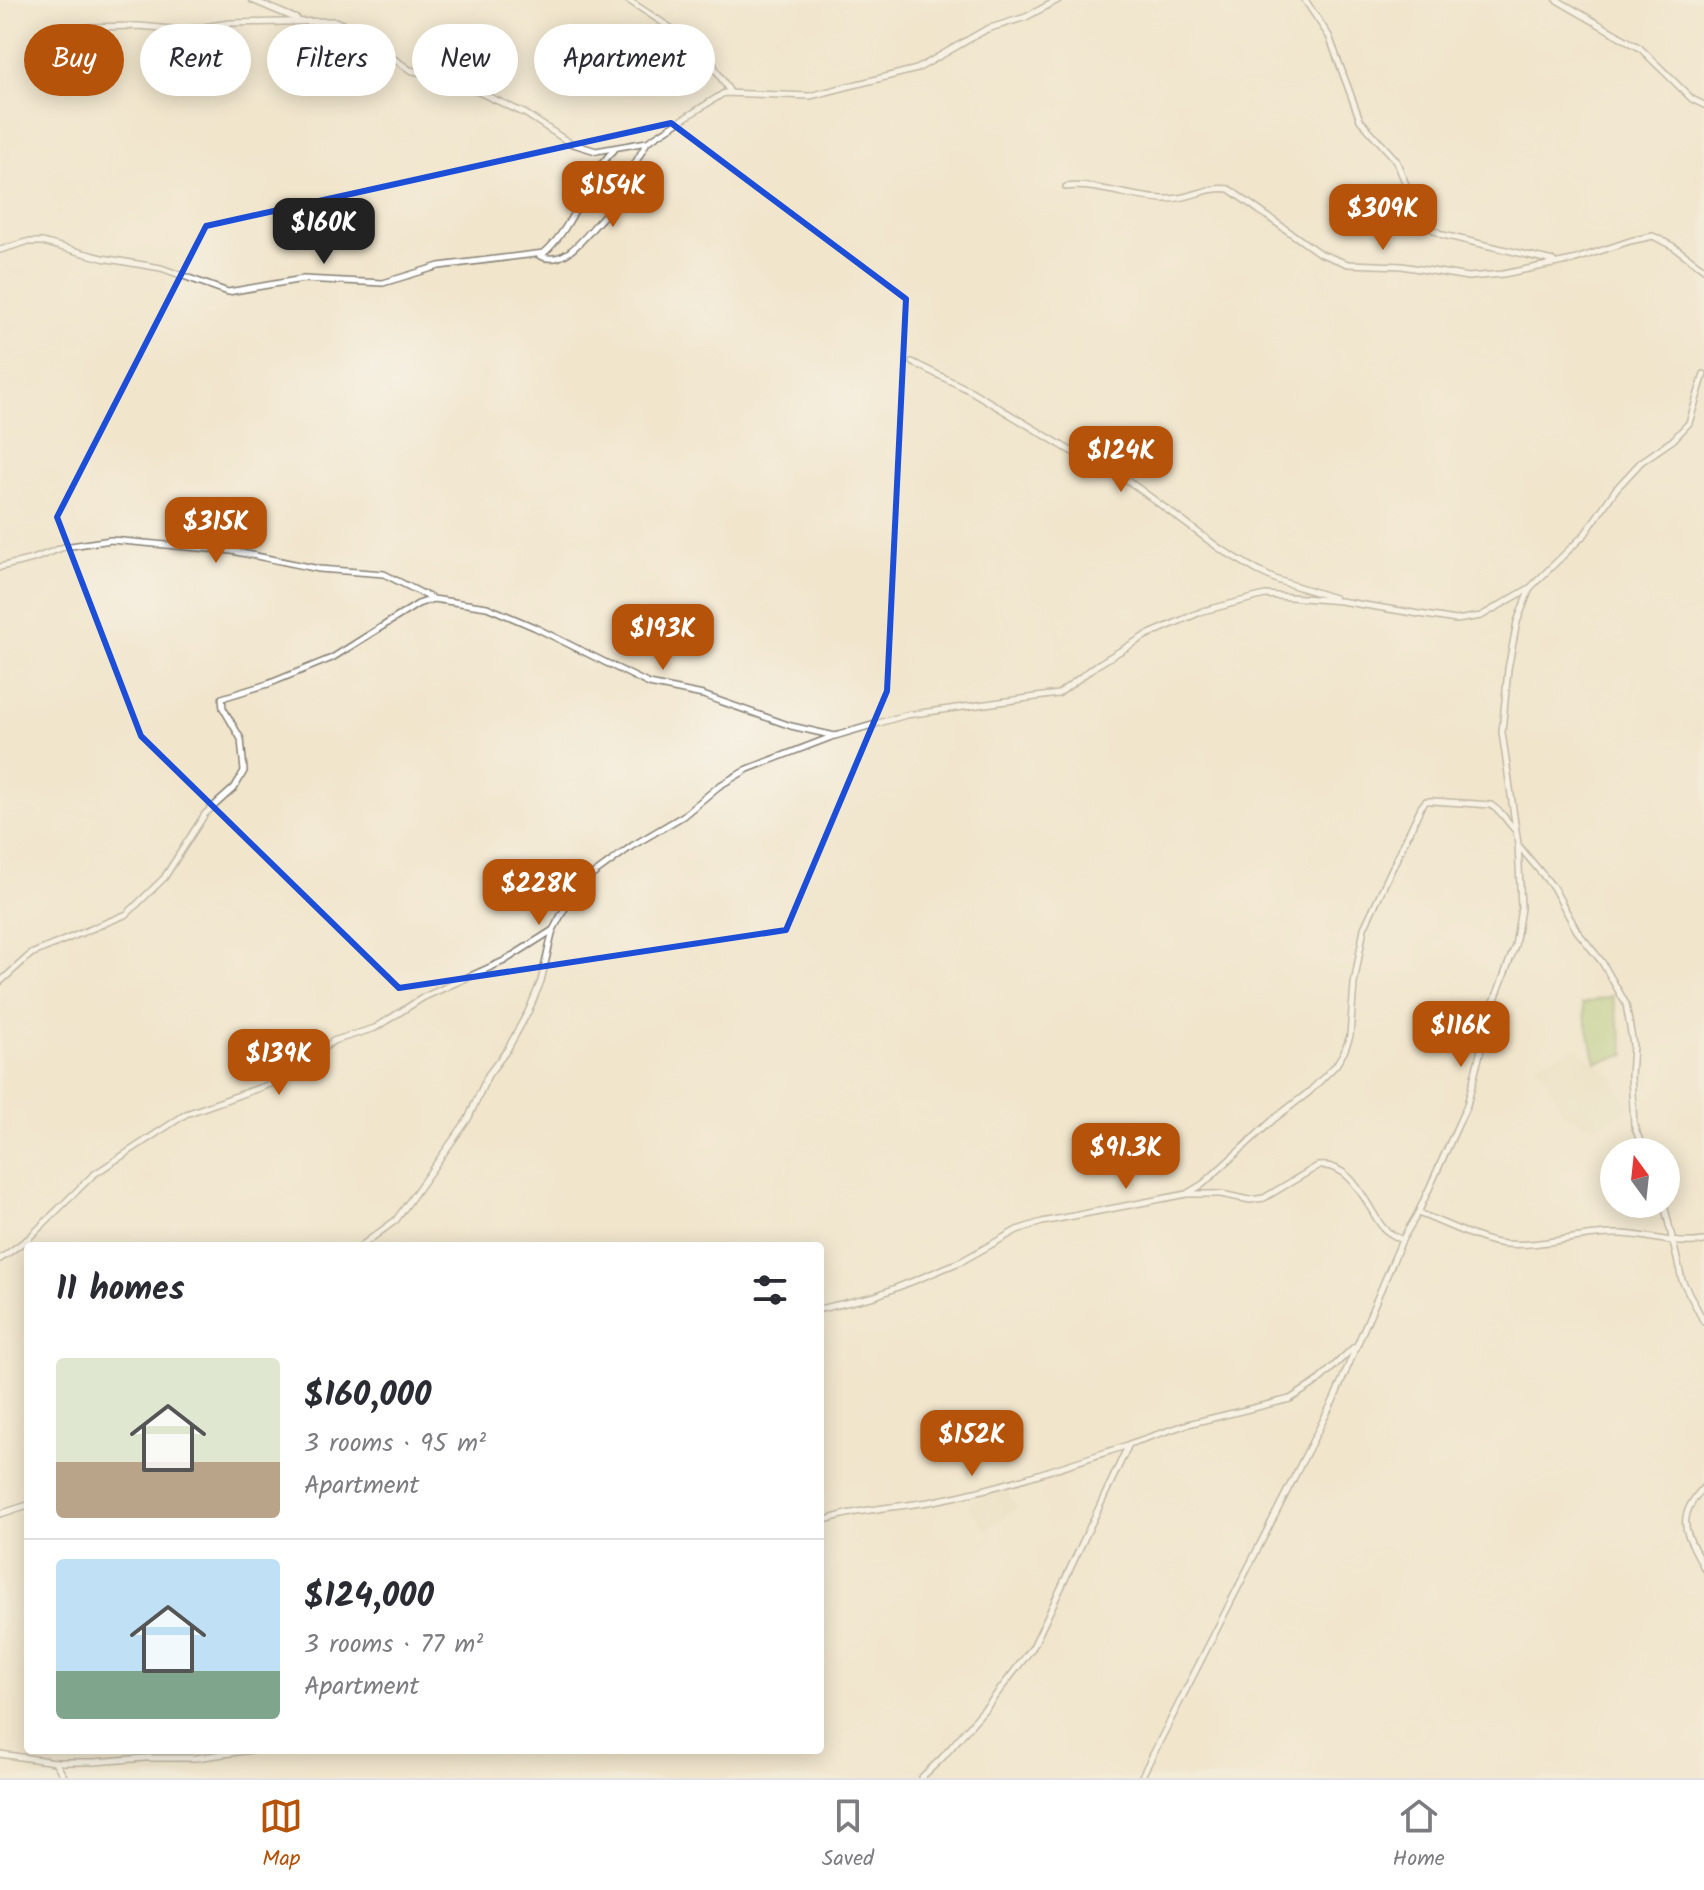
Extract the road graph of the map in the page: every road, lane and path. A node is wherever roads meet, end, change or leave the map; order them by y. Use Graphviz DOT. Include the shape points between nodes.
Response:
graph roads {
  1 [pos="252,0"];
  2 [pos="628,0"];
  3 [pos="1058,0"];
  4 [pos="1305,0"];
  5 [pos="1557,0"];
  6 [pos="302,21"];
  7 [pos="124,26"];
  8 [pos="730,92"];
  9 [pos="1704,105"];
  10 [pos="647,142"];
  11 [pos="614,150"];
  12 [pos="1066,187"];
  13 [pos="0,250"];
  14 [pos="539,255"];
  15 [pos="1558,263"];
  16 [pos="1704,269"];
  17 [pos="912,362"];
  18 [pos="1704,374"];
  19 [pos="0,567"];
  20 [pos="1530,588"];
  21 [pos="433,599"];
  22 [pos="1340,601"];
  23 [pos="835,736"];
  24 [pos="1514,830"];
  25 [pos="1518,844"];
  26 [pos="553,930"];
  27 [pos="0,982"];
  28 [pos="1639,1138"];
  29 [pos="1187,1194"];
  30 [pos="1418,1213"];
  31 [pos="1667,1218"];
  32 [pos="1402,1240"];
  33 [pos="1704,1241"];
  34 [pos="366,1242"];
  35 [pos="1672,1243"];
  36 [pos="0,1259"];
  37 [pos="824,1308"];
  38 [pos="1704,1322"];
  39 [pos="1358,1343"];
  40 [pos="1129,1444"];
  41 [pos="1704,1487"];
  42 [pos="24,1506"];
  43 [pos="0,1514"];
  44 [pos="824,1521"];
  45 [pos="1704,1568"];
  46 [pos="0,1754"];
  47 [pos="224,1754"];
  48 [pos="55,1762"];
  49 [pos="65,1778"];
  50 [pos="921,1778"];
  51 [pos="1141,1778"];
  1 -- 6 [label="street"];
  2 -- 8 [label="street" via="711,54"];
  3 -- 8 [label="street" via="981,32 917,69 810,96"];
  4 -- 15 [label="street" via="1329,36 1360,120 1396,160 1425,225 1443,235"];
  5 -- 9 [label="street" via="1640,48"];
  6 -- 7 [label="street" via="183,30"];
  6 -- 11 [label="street" via="341,23 410,70 457,82 526,114 582,149"];
  8 -- 10 [label="street"];
  10 -- 11 [label="street"];
  10 -- 14 [label="street" via="633,167 626,201 608,212 572,251 552,258"];
  11 -- 14 [label="street" via="551,246"];
  12 -- 15 [label="street" via="1165,200 1229,189 1319,253 1356,266 1402,266 1468,277"];
  13 -- 14 [label="street" via="42,242 161,268 228,292 303,279 383,283 473,260"];
  15 -- 16 [label="street" via="1653,236"];
  17 -- 22 [label="street" via="1111,468 1258,571"];
  18 -- 20 [label="street" via="1689,423 1641,462 1585,534"];
  19 -- 21 [label="street" via="92,541 134,541 384,574"];
  20 -- 22 [label="street" via="1481,616 1456,620"];
  20 -- 24 [label="street" via="1517,622 1504,699 1502,732"];
  21 -- 23 [label="street" via="487,607 649,684"];
  21 -- 27 [label="street" via="332,658 222,698 241,739 244,771 193,830 164,878 127,914 31,954"];
  22 -- 23 [label="street" via="1265,595 1203,611 1145,636 1058,694 906,715"];
  23 -- 26 [label="street" via="748,769 719,786 583,882"];
  24 -- 25 [label="street"];
  24 -- 29 [label="street" via="1487,804 1426,801 1364,928 1344,1052 1309,1092"];
  25 -- 28 [label="street" via="1553,887 1626,1004"];
  25 -- 30 [label="street" via="1521,908 1515,946 1491,1010 1467,1105"];
  26 -- 34 [label="street" via="529,1010 488,1075 468,1119 396,1220"];
  26 -- 36 [label="street" via="375,1028 333,1041 273,1083 186,1114 93,1175"];
  29 -- 32 [label="street" via="1264,1198 1327,1165 1356,1185 1382,1229"];
  29 -- 37 [label="street" via="1042,1222 916,1280"];
  30 -- 32 [label="street"];
  30 -- 35 [label="street" via="1502,1244 1615,1234"];
  31 -- 35 [label="street"];
  32 -- 39 [label="street"];
  33 -- 35 [label="street"];
  35 -- 38 [label="street" via="1682,1280"];
  39 -- 40 [label="street" via="1317,1382 1290,1399"];
  39 -- 51 [label="street"];
  40 -- 44 [label="street" via="1004,1486"];
  40 -- 50 [label="street" via="1033,1647"];
  41 -- 45 [label="street" via="1683,1524"];
  42 -- 43 [label="street"];
  46 -- 48 [label="street"];
  47 -- 48 [label="street"];
  48 -- 49 [label="street"];
}
